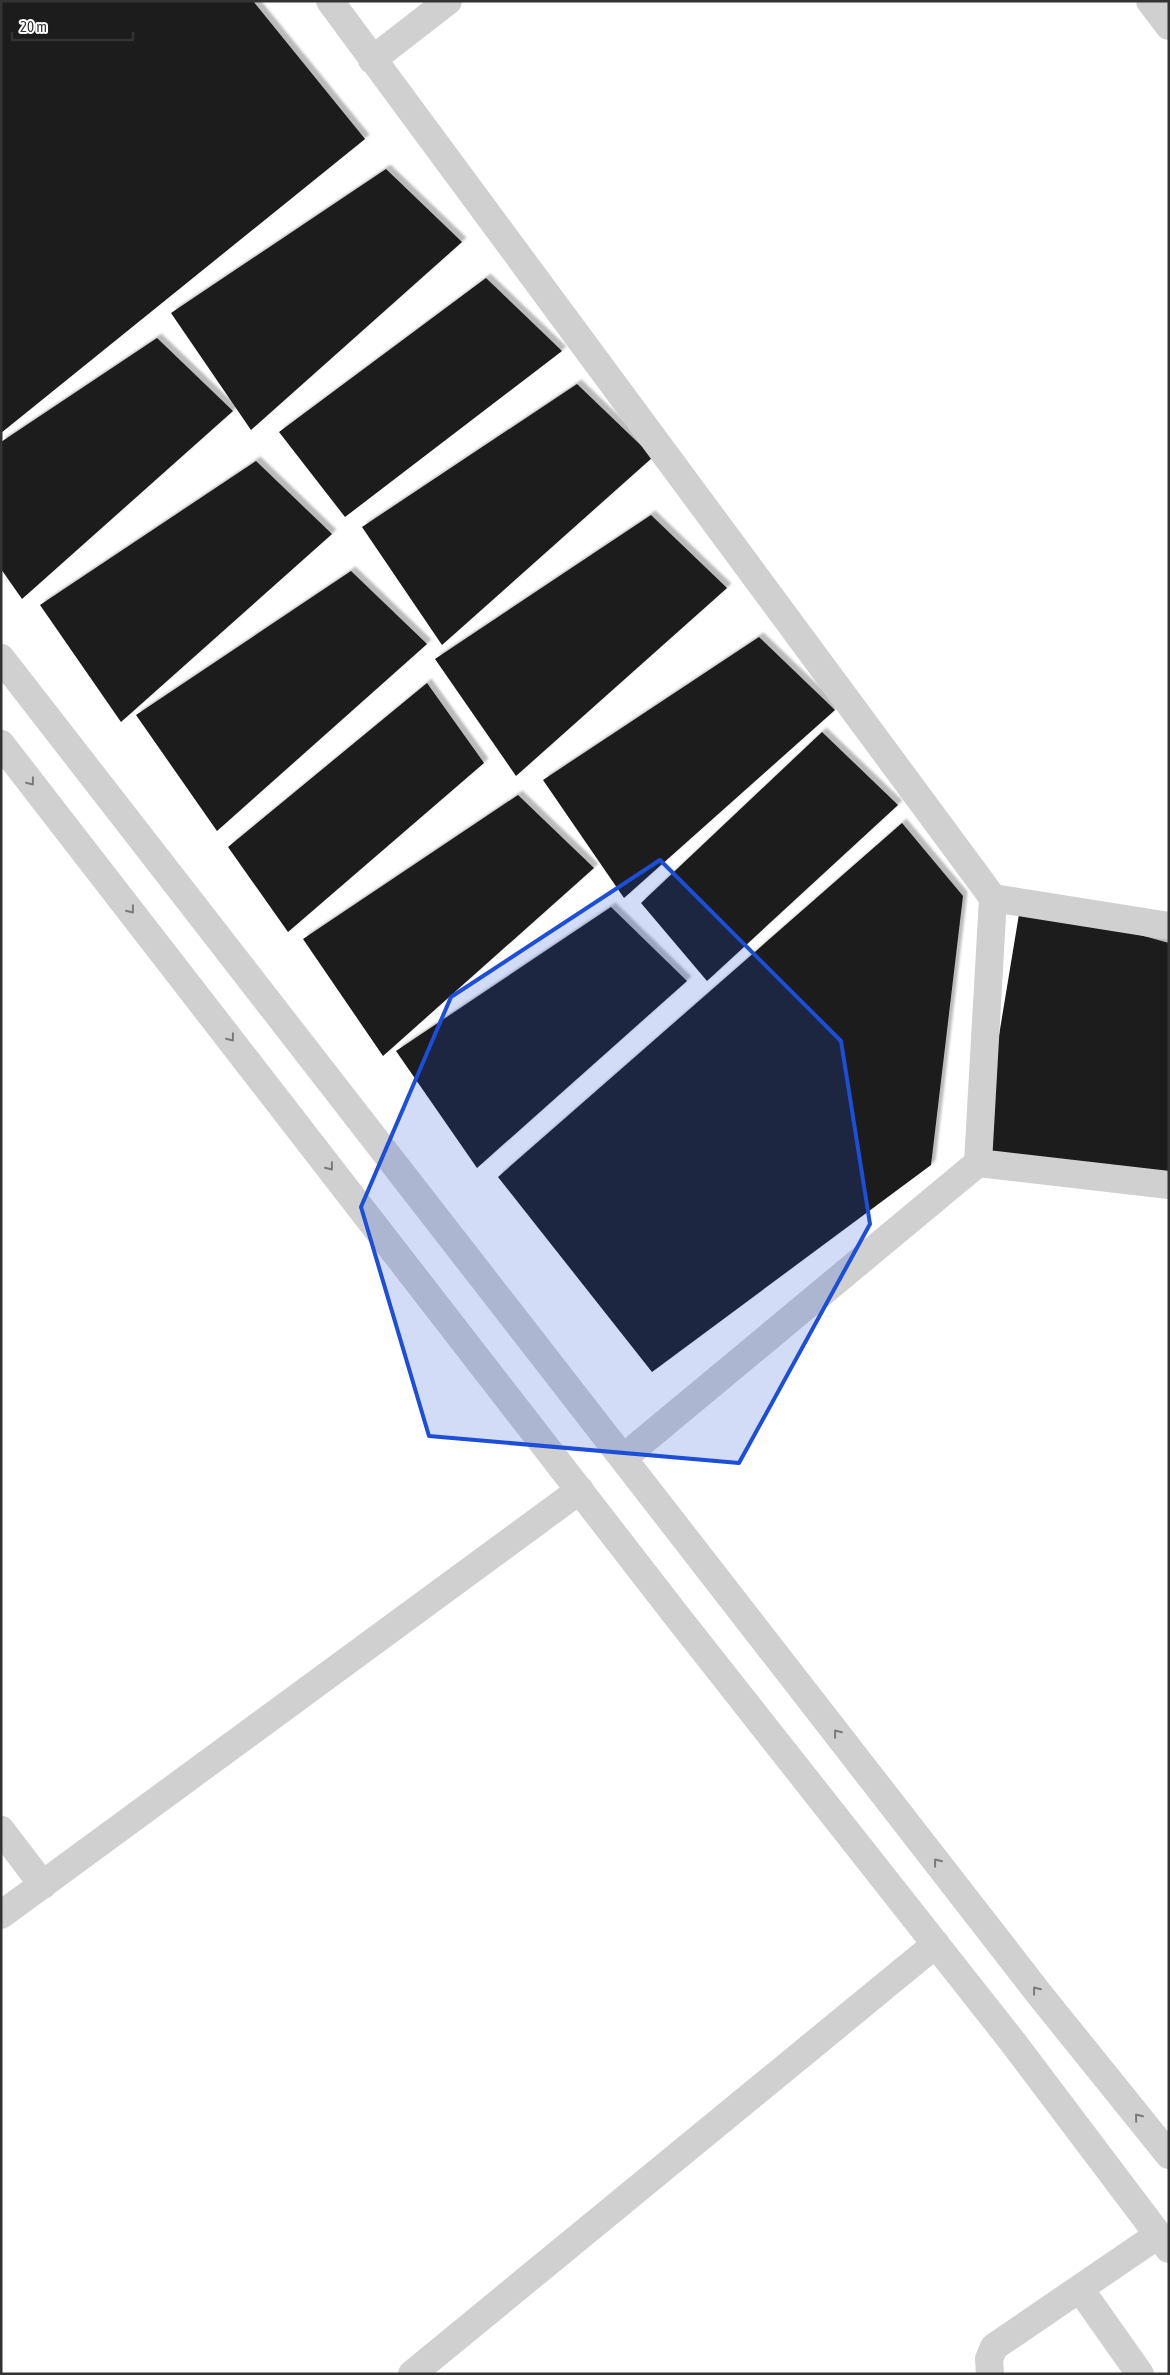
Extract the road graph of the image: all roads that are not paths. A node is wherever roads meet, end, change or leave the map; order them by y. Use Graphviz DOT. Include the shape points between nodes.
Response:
graph roads {
  1 [pos="330,1"];
  2 [pos="448,1"];
  3 [pos="1150,1"];
  4 [pos="1169,26"];
  5 [pos="372,60"];
  6 [pos="1,658"];
  7 [pos="1,744"];
  8 [pos="993,898"];
  9 [pos="1169,926"];
  10 [pos="978,1163"];
  11 [pos="1169,1185"];
  12 [pos="623,1458"];
  13 [pos="580,1490"];
  14 [pos="1,1830"];
  15 [pos="43,1885"];
  16 [pos="1,1916"];
  17 [pos="936,1944"];
  18 [pos="1169,2155"];
  19 [pos="1163,2242"];
  20 [pos="1080,2288"];
  21 [pos="412,2374"];
  22 [pos="990,2374"];
  23 [pos="1140,2374"];
  1 -- 5 [label="street"];
  2 -- 5 [label="street"];
  3 -- 4 [label="street"];
  5 -- 8 [label="street"];
  6 -- 12 [label="street"];
  7 -- 13 [label="street, one-way"];
  8 -- 9 [label="street"];
  8 -- 10 [label="street"];
  10 -- 11 [label="street"];
  10 -- 12 [label="street"];
  18 -- 12 [label="street, one-way" via="1034,1988"];
  13 -- 15 [label="street"];
  13 -- 17 [label="street"];
  14 -- 15 [label="street"];
  15 -- 16 [label="street"];
  17 -- 19 [label="street"];
  17 -- 21 [label="street"];
  19 -- 20 [label="street"];
  20 -- 22 [label="street" via="994,2347 989,2360"];
  20 -- 23 [label="street"];
}
